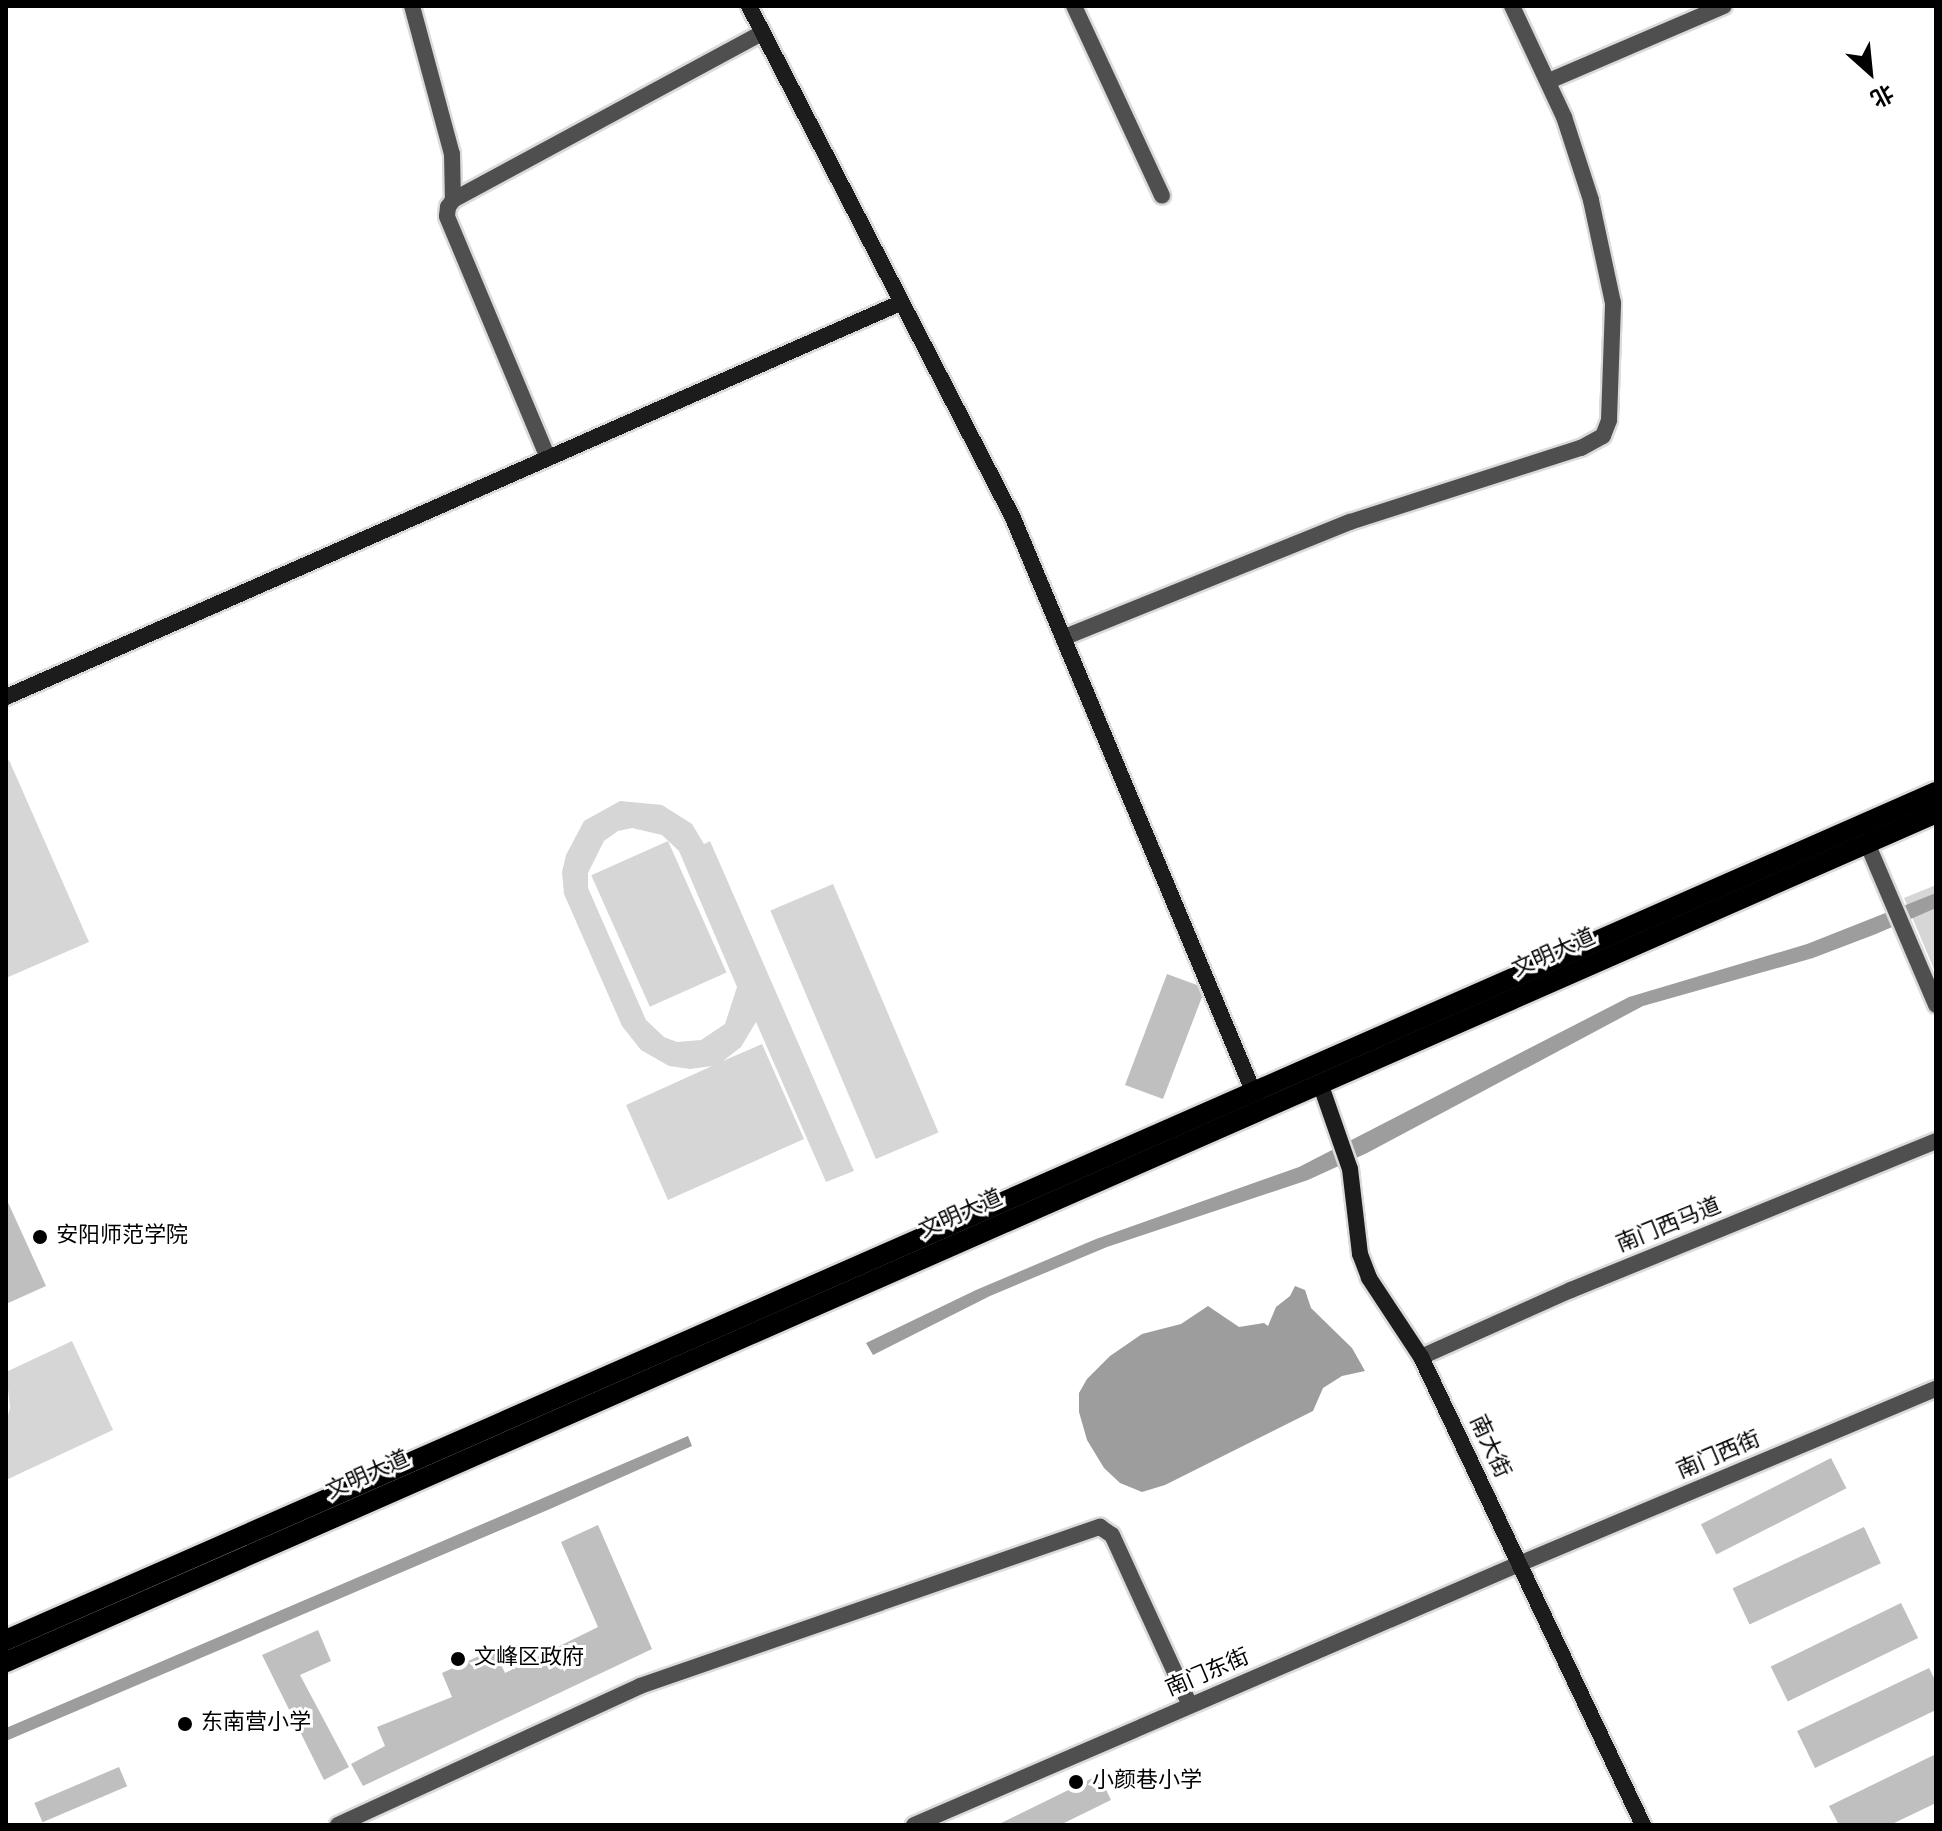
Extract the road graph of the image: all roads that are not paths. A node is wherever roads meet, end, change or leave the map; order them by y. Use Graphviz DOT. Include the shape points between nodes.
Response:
graph roads {
  1 [pos="412,6"];
  2 [pos="749,6"];
  3 [pos="1074,6"];
  4 [pos="1512,6"];
  5 [pos="1724,6"];
  6 [pos="762,33"];
  7 [pos="1549,81"];
  8 [pos="1162,196"];
  9 [pos="453,200"];
  10 [pos="900,303"];
  11 [pos="548,458"];
  12 [pos="1065,637"];
  13 [pos="6,697"];
  14 [pos="1936,792"];
  15 [pos="1936,813"];
  16 [pos="1867,843"];
  17 [pos="1936,1005"];
  18 [pos="1320,1083"];
  19 [pos="1253,1091"];
  20 [pos="1936,1141"];
  21 [pos="1421,1357"];
  22 [pos="1936,1389"];
  23 [pos="1519,1564"];
  24 [pos="6,1640"];
  25 [pos="6,1662"];
  26 [pos="1190,1705"];
  27 [pos="338,1825"];
  28 [pos="914,1825"];
  29 [pos="1643,1825"];
  1 -- 9 [label="street" via="452,154"];
  2 -- 6 [label="street"];
  3 -- 8 [label="street"];
  4 -- 7 [label="street"];
  5 -- 7 [label="street"];
  6 -- 9 [label="street"];
  6 -- 10 [label="street"];
  7 -- 12 [label="street" via="1591,200 1613,303 1609,420 1603,436 1581,448 1350,522"];
  9 -- 11 [label="street" via="447,216"];
  10 -- 11 [label="street"];
  10 -- 12 [label="street" via="1013,518"];
  11 -- 13 [label="street"];
  12 -- 19 [label="street"];
  14 -- 19 [label="main road, 文明大道"];
  15 -- 16 [label="main road, 文明大道"];
  16 -- 17 [label="street"];
  16 -- 18 [label="main road, 文明大道"];
  18 -- 21 [label="street, 南大街" via="1350,1169 1360,1254 1369,1278"];
  18 -- 25 [label="main road, 文明大道"];
  19 -- 24 [label="main road, 文明大道"];
  20 -- 21 [label="street, 南门西马道"];
  21 -- 23 [label="street, 南大街"];
  22 -- 23 [label="street, 南门西街"];
  23 -- 26 [label="street, 南门东街"];
  23 -- 29 [label="street, 南大街"];
  26 -- 27 [label="street" via="1112,1535 1100,1527 640,1686"];
  26 -- 28 [label="street, 南门东街"];
}
